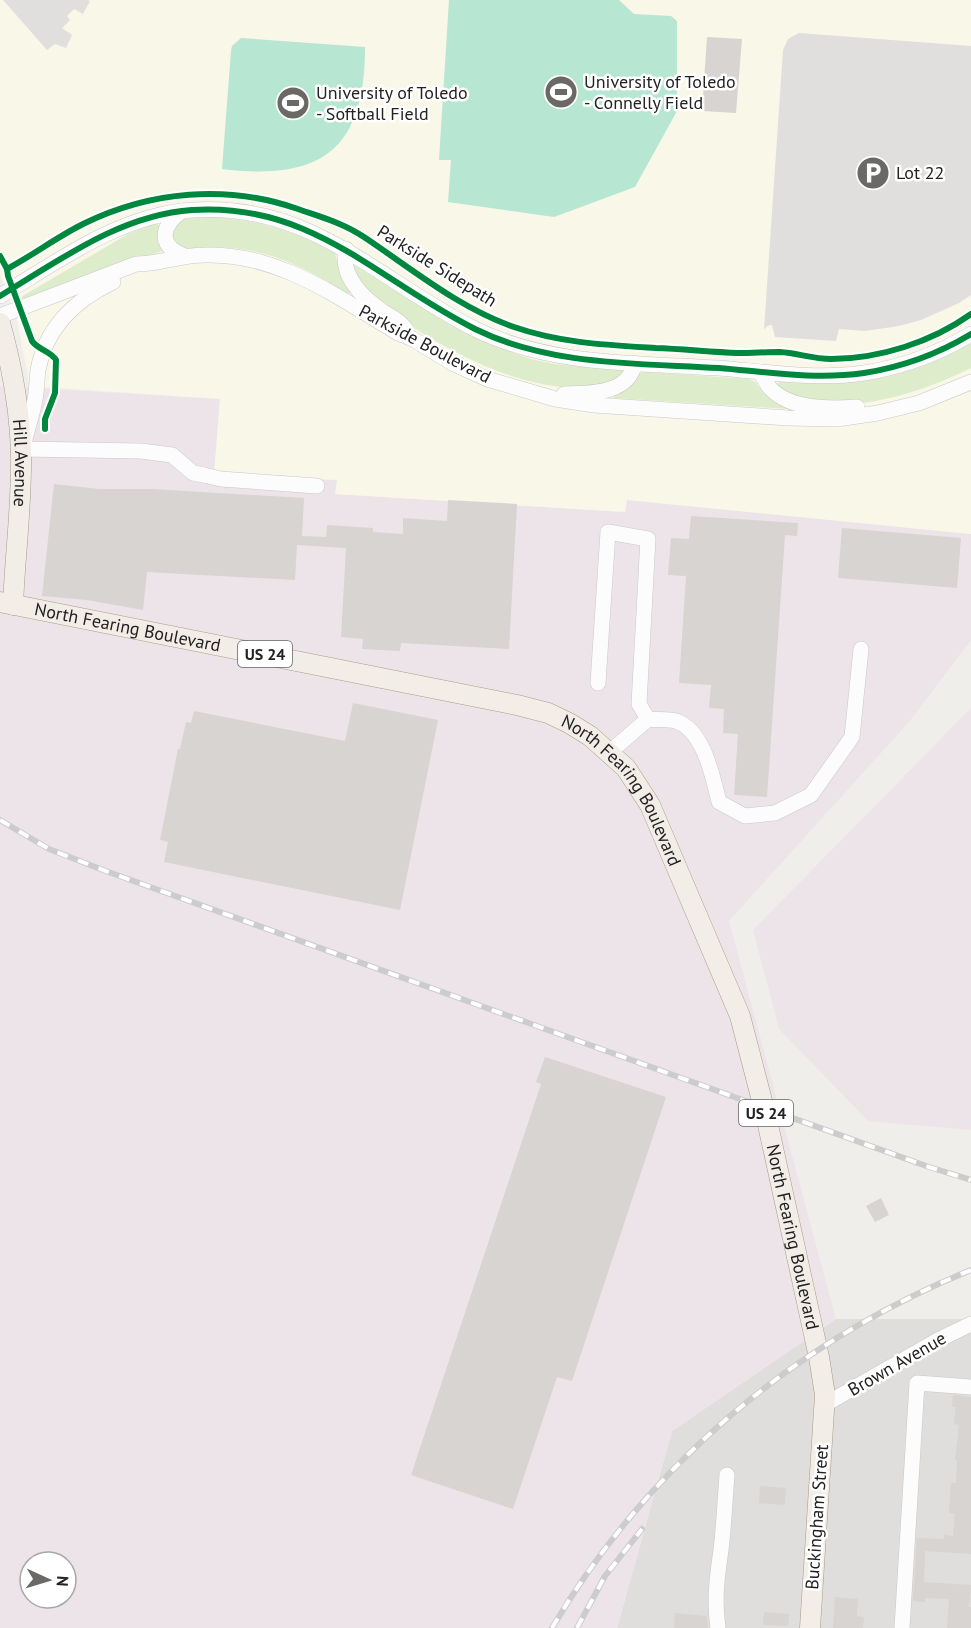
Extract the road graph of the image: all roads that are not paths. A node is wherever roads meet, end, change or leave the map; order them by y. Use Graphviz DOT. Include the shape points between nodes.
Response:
graph roads {
  1 [pos="182,211"];
  2 [pos="346,249"];
  3 [pos="185,256"];
  4 [pos="147,264"];
  5 [pos="0,296"];
  6 [pos="0,316"];
  7 [pos="0,324"];
  8 [pos="971,334"];
  9 [pos="413,339"];
  10 [pos="635,363"];
  11 [pos="760,372"];
  12 [pos="971,382"];
  13 [pos="540,395"];
  14 [pos="893,410"];
  15 [pos="21,452"];
  16 [pos="317,486"];
  17 [pos="18,519"];
  18 [pos="0,543"];
  19 [pos="6,604"];
  20 [pos="861,650"];
  21 [pos="598,682"];
  22 [pos="648,719"];
  23 [pos="610,752"];
  24 [pos="971,1324"];
  25 [pos="971,1387"];
  26 [pos="825,1405"];
  27 [pos="727,1475"];
  28 [pos="718,1628"];
  29 [pos="810,1628"];
  30 [pos="902,1628"];
  1 -- 2 [label="street, Parkside Boulevard" via="232,211 269,217"];
  1 -- 3 [label="street" via="170,220 165,235 172,250"];
  1 -- 5 [label="street, Parkside Boulevard" via="115,229"];
  2 -- 9 [label="street" via="346,267 353,284 366,299 403,324"];
  2 -- 10 [label="street, Parkside Boulevard" via="456,318 500,340 556,356"];
  3 -- 4 [label="street, Parkside Boulevard"];
  3 -- 9 [label="street, Parkside Boulevard" via="230,256 282,268"];
  4 -- 6 [label="street, Parkside Boulevard" via="136,264"];
  4 -- 15 [label="street" via="86,297 55,328 39,369"];
  7 -- 15 [label="main road, Hill Avenue" via="17,398"];
  8 -- 11 [label="street, Parkside Boulevard" via="923,358 878,370 827,376"];
  9 -- 13 [label="street, Parkside Boulevard" via="475,374"];
  10 -- 11 [label="street, Parkside Boulevard"];
  10 -- 13 [label="street" via="630,376 605,391"];
  11 -- 14 [label="street" via="775,392 797,402"];
  12 -- 14 [label="street, Parkside Boulevard"];
  13 -- 14 [label="street, Parkside Boulevard" via="594,405 788,418 857,417"];
  15 -- 16 [label="street" via="141,451 172,455 193,473 220,479"];
  15 -- 17 [label="main road, Hill Avenue"];
  17 -- 18 [label="main road"];
  17 -- 19 [label="main road, Hill Avenue"];
  19 -- 23 [label="main road, North Fearing Boulevard / US 24" via="517,705 569,723"];
  20 -- 22 [label="street" via="852,737 811,795 775,813 745,816 719,802 708,759 690,729 676,721"];
  21 -- 22 [label="street" via="608,532 648,539 639,704"];
  22 -- 23 [label="street"];
  23 -- 26 [label="main road, North Fearing Boulevard / US 24" via="626,768 650,805 740,1016 818,1349"];
  24 -- 26 [label="street, Brown Avenue"];
  25 -- 30 [label="street" via="917,1383"];
  26 -- 29 [label="main road, Buckingham Street / US 24"];
  27 -- 28 [label="street" via="715,1586"];
}
